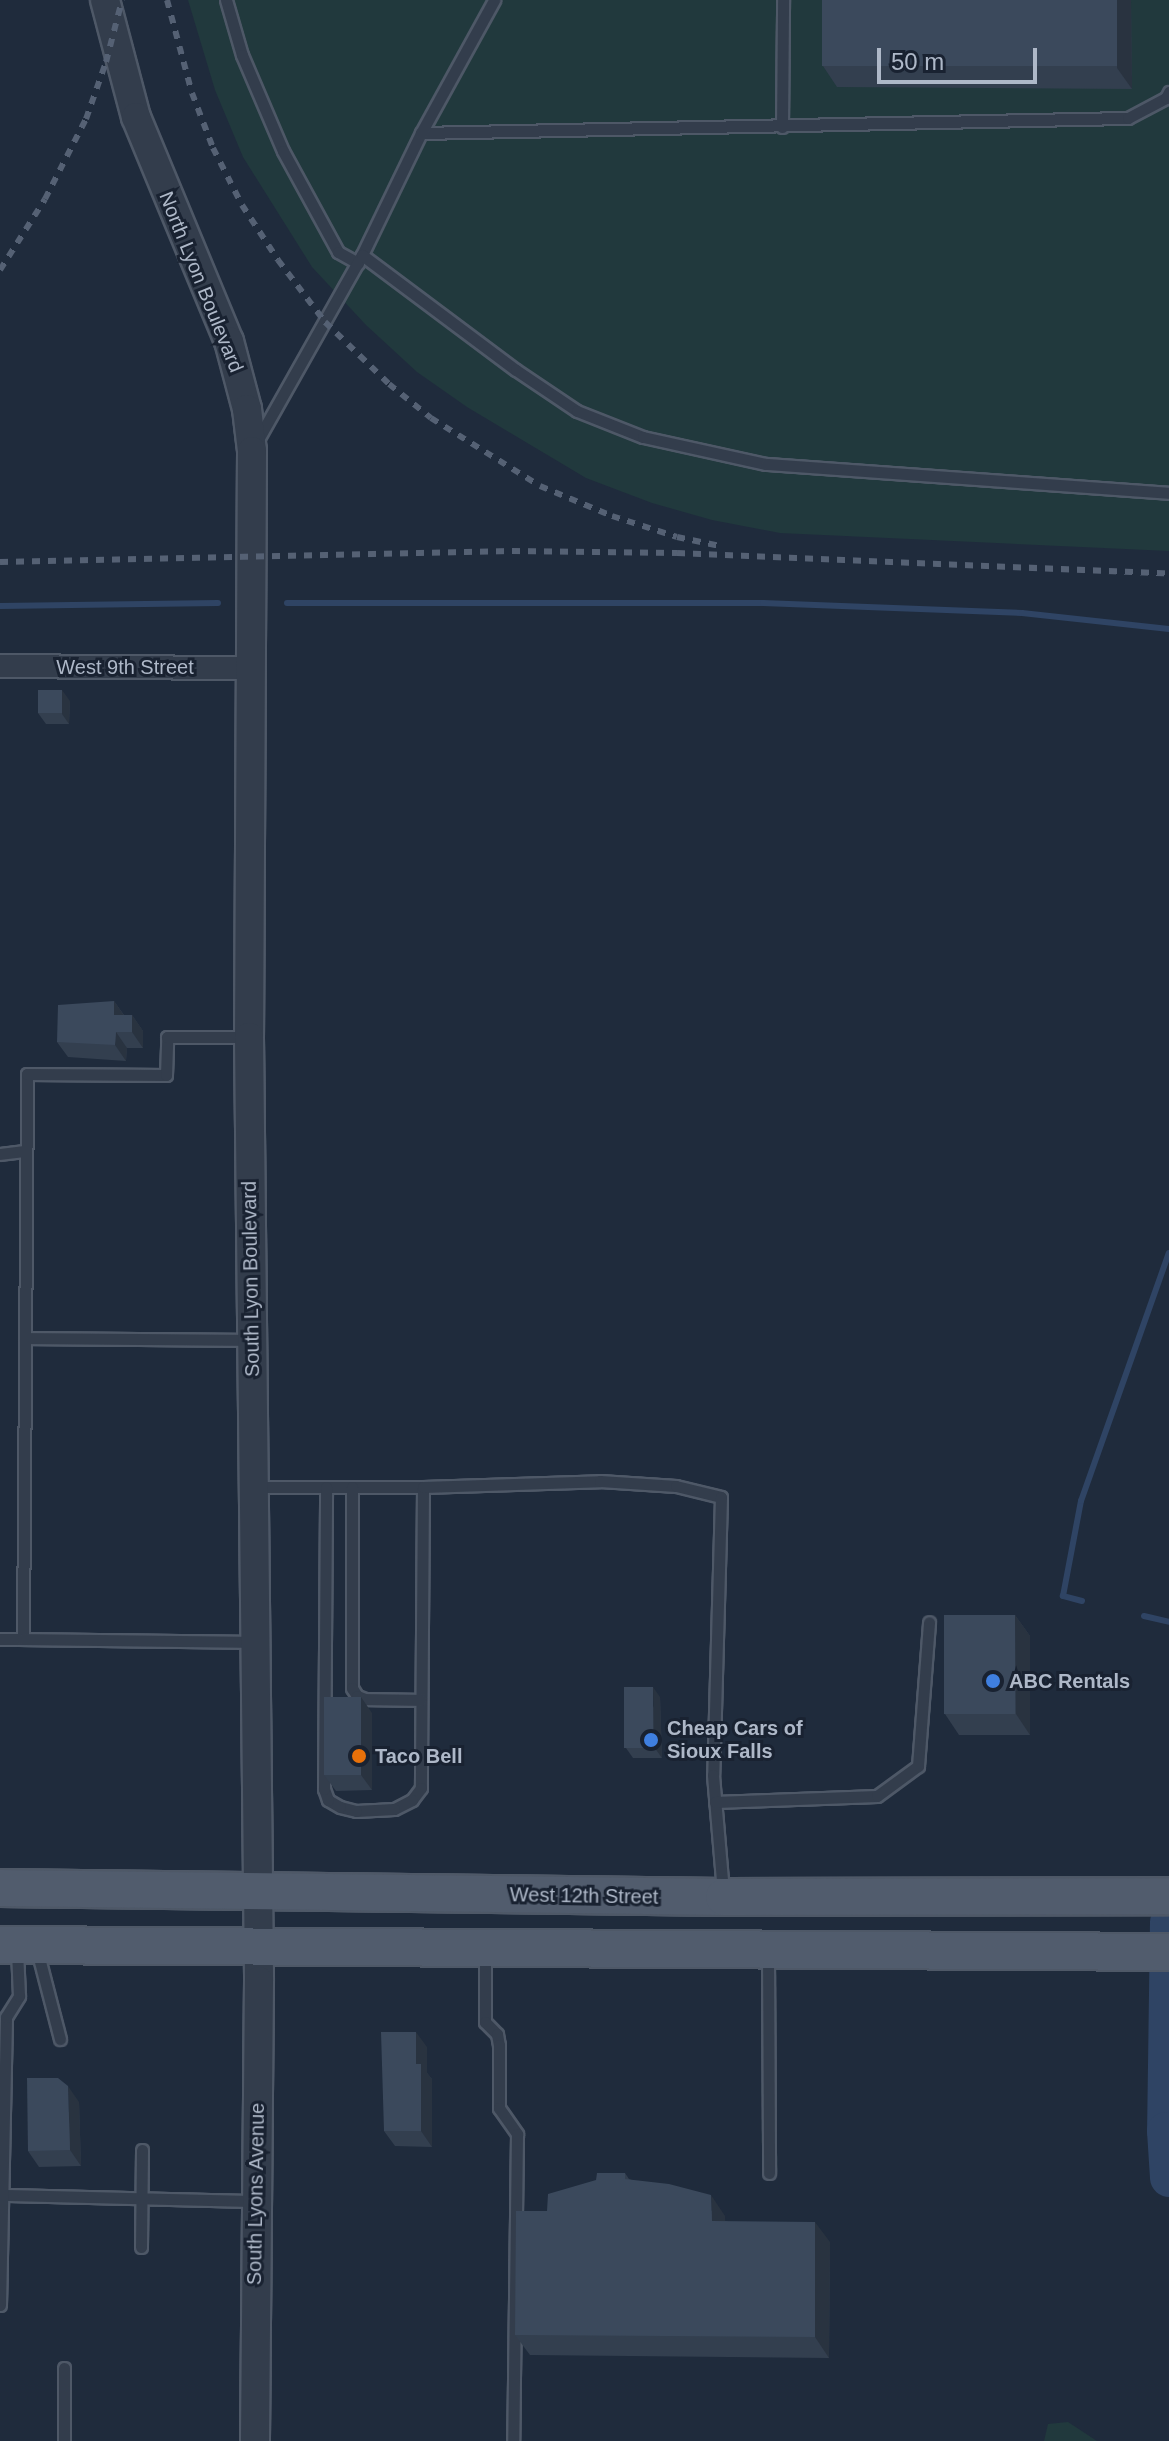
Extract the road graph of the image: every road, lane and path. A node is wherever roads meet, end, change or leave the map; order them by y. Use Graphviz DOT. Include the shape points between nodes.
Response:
graph roads {
  1 [pos="105,0"];
  2 [pos="226,0"];
  3 [pos="494,0"];
  4 [pos="783,0"];
  5 [pos="1169,92"];
  6 [pos="782,127"];
  7 [pos="421,133"];
  8 [pos="360,259"];
  9 [pos="252,451"];
  10 [pos="1169,493"];
  11 [pos="0,666"];
  12 [pos="251,668"];
  13 [pos="249,1037"];
  14 [pos="25,1151"];
  15 [pos="0,1154"];
  16 [pos="25,1338"];
  17 [pos="252,1340"];
  18 [pos="254,1487"];
  19 [pos="326,1487"];
  20 [pos="352,1487"];
  21 [pos="423,1487"];
  22 [pos="929,1622"];
  23 [pos="0,1639"];
  24 [pos="23,1639"];
  25 [pos="255,1642"];
  26 [pos="421,1700"];
  27 [pos="715,1802"];
  28 [pos="0,1888"];
  29 [pos="258,1891"];
  30 [pos="1169,1896"];
  31 [pos="724,1897"];
  32 [pos="17,1945"];
  33 [pos="258,1947"];
  34 [pos="485,1950"];
  35 [pos="768,1950"];
  36 [pos="1169,1952"];
  37 [pos="3,2017"];
  38 [pos="60,2039"];
  39 [pos="142,2150"];
  40 [pos="769,2173"];
  41 [pos="3,2195"];
  42 [pos="141,2198"];
  43 [pos="256,2201"];
  44 [pos="141,2247"];
  45 [pos="0,2305"];
  46 [pos="64,2368"];
  47 [pos="64,2441"];
  48 [pos="255,2441"];
  49 [pos="513,2441"];
  1 -- 9 [label="street, North Lyon Boulevard" via="136,117 229,341"];
  2 -- 8 [label="lane" via="242,55 283,151 338,252"];
  3 -- 7 [label="lane"];
  4 -- 6 [label="lane"];
  5 -- 6 [label="lane" via="1128,118"];
  6 -- 7 [label="lane"];
  7 -- 8 [label="lane"];
  8 -- 9 [label="lane"];
  8 -- 10 [label="lane" via="577,411 643,437 766,464"];
  9 -- 12 [label="street, North Lyon Boulevard"];
  11 -- 12 [label="street, West 9th Street"];
  12 -- 13 [label="street, South Lyon Boulevard"];
  13 -- 14 [label="lane" via="167,1037 166,1075 27,1074"];
  13 -- 17 [label="street, South Lyon Boulevard"];
  14 -- 15 [label="lane"];
  14 -- 16 [label="lane"];
  16 -- 17 [label="lane"];
  16 -- 24 [label="lane"];
  17 -- 18 [label="street, South Lyon Boulevard"];
  18 -- 19 [label="lane"];
  18 -- 25 [label="street, South Lyon Boulevard"];
  19 -- 20 [label="lane"];
  19 -- 26 [label="lane" via="328,1800 356,1811 394,1809 412,1800 421,1788"];
  20 -- 21 [label="lane"];
  20 -- 26 [label="lane" via="352,1688 365,1699"];
  21 -- 26 [label="lane"];
  21 -- 27 [label="lane" via="600,1481 676,1486 721,1497"];
  22 -- 27 [label="lane" via="918,1766 877,1796"];
  23 -- 24 [label="lane"];
  24 -- 25 [label="lane"];
  25 -- 29 [label="street, South Lyon Boulevard"];
  27 -- 31 [label="lane"];
  28 -- 29 [label="main road, West 12th Street"];
  29 -- 31 [label="main road, West 12th Street"];
  29 -- 33 [label="street, South Lyons Avenue"];
  30 -- 31 [label="main road, West 12th Street"];
  32 -- 33 [label="main road"];
  32 -- 37 [label="lane" via="19,1996"];
  32 -- 38 [label="lane"];
  33 -- 34 [label="main road"];
  33 -- 43 [label="street, South Lyons Avenue"];
  34 -- 35 [label="main road"];
  34 -- 49 [label="lane" via="485,2022 497,2034 499,2045 499,2108 517,2134"];
  35 -- 36 [label="main road"];
  35 -- 40 [label="lane"];
  37 -- 41 [label="lane"];
  39 -- 42 [label="lane"];
  41 -- 42 [label="lane"];
  41 -- 45 [label="lane"];
  42 -- 43 [label="lane"];
  42 -- 44 [label="lane"];
  43 -- 48 [label="street, South Lyons Avenue"];
  46 -- 47 [label="lane"];
}
